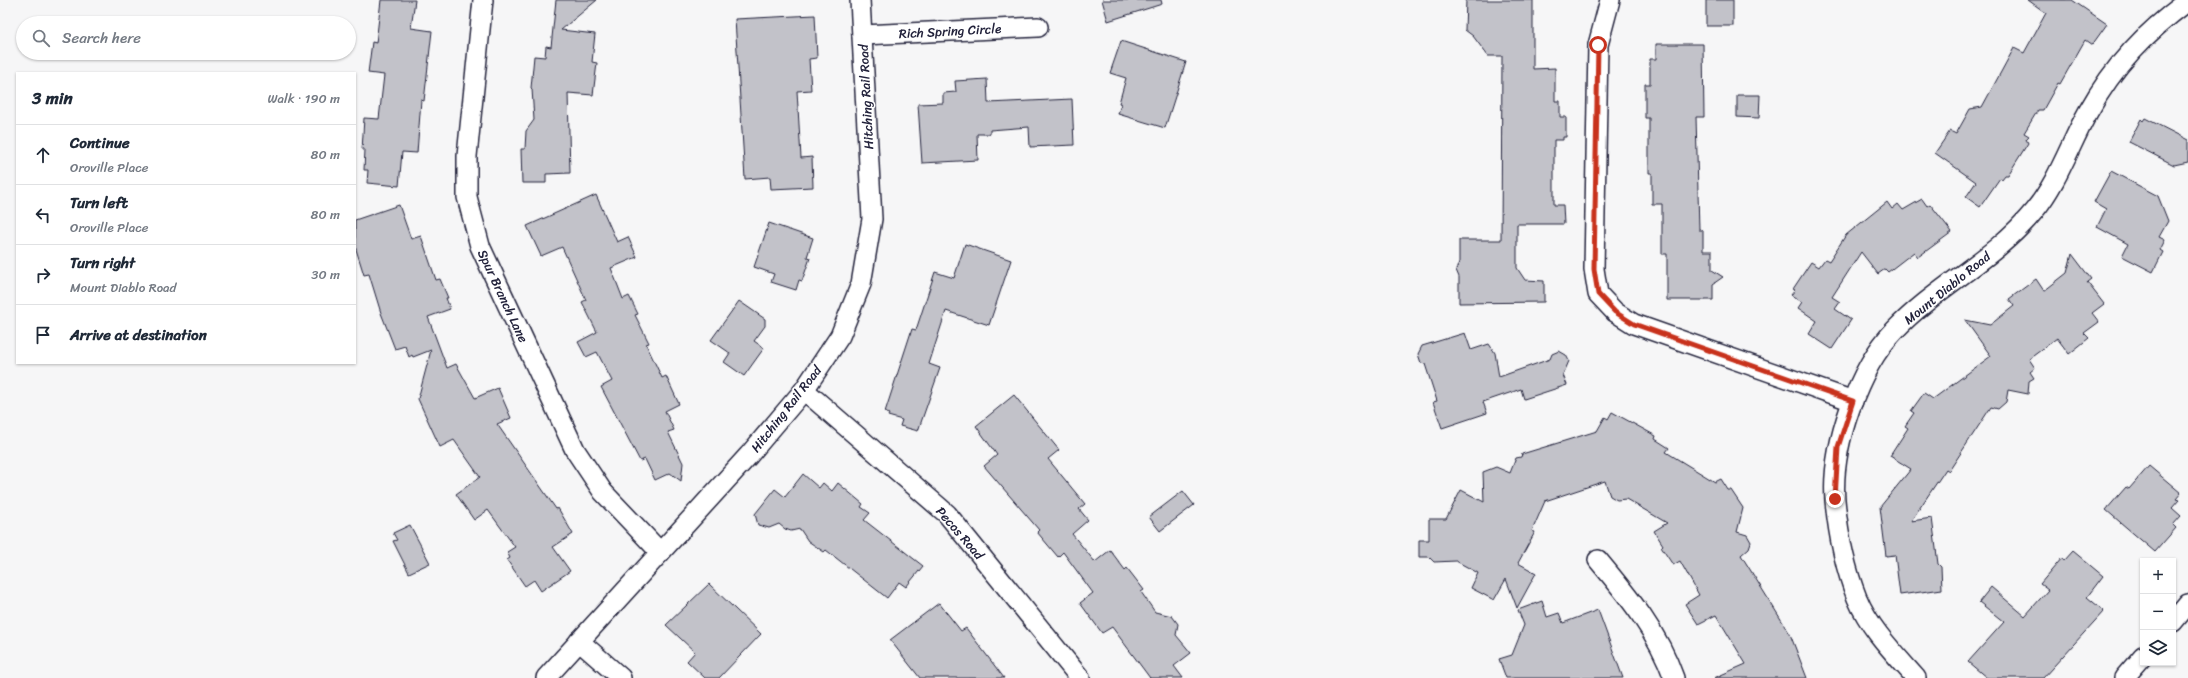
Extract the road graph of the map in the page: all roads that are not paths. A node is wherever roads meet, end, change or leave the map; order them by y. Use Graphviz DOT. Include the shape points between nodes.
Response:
graph roads {
  1 [pos="483,0"];
  2 [pos="860,0"];
  3 [pos="1610,0"];
  4 [pos="2188,1"];
  5 [pos="1038,27"];
  6 [pos="862,35"];
  7 [pos="804,390"];
  8 [pos="1853,401"];
  9 [pos="660,552"];
  10 [pos="1598,560"];
  11 [pos="2188,604"];
  12 [pos="2176,618"];
  13 [pos="579,641"];
  14 [pos="2140,659"];
  15 [pos="546,678"];
  16 [pos="621,678"];
  17 [pos="1080,678"];
  18 [pos="1674,678"];
  19 [pos="1916,678"];
  20 [pos="2124,678"];
  1 -- 9 [label="street, Spur Branch Lane" via="467,156 467,197 480,246 575,450 603,492"];
  2 -- 6 [label="street, Hitching Rail Road"];
  3 -- 8 [label="street" via="1598,45 1594,269 1598,294 1615,312 1634,324"];
  4 -- 8 [label="street, Mount Diablo Road" via="2164,19 2122,60 2089,111 2036,209 2010,238 1922,305 1893,332 1869,366"];
  5 -- 6 [label="street, Rich Spring Circle"];
  6 -- 7 [label="street, Hitching Rail Road" via="872,219 861,284 856,297 840,336"];
  7 -- 9 [label="street, Hitching Rail Road" via="750,455"];
  7 -- 17 [label="street, Pecos Road" via="947,514"];
  8 -- 19 [label="street, Mount Diablo Road" via="1838,447 1835,499 1844,556 1858,599 1882,641"];
  9 -- 13 [label="street, Hitching Rail Road"];
  10 -- 18 [label="street" via="1642,614"];
  11 -- 12 [label="street"];
  13 -- 15 [label="street, Hitching Rail Road"];
  13 -- 16 [label="street"];
  14 -- 20 [label="street"];
}
